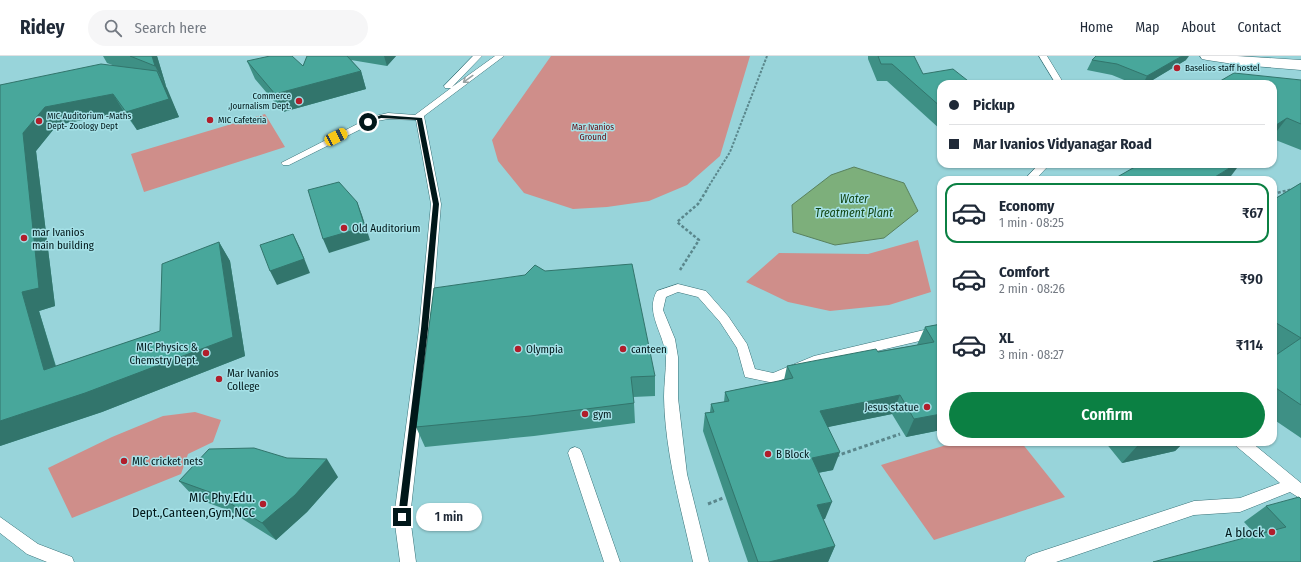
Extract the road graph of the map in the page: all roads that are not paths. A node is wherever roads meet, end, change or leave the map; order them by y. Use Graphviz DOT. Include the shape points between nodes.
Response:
graph roads {
  1 [pos="478,56"];
  2 [pos="500,56"];
  3 [pos="1043,56"];
  4 [pos="1207,56"];
  5 [pos="1301,65"];
  6 [pos="1058,80"];
  7 [pos="419,117"];
  8 [pos="286,163"];
  9 [pos="1041,168"];
  10 [pos="1033,176"];
  11 [pos="937,332"];
  12 [pos="1246,446"];
  13 [pos="575,453"];
  14 [pos="1297,488"];
  15 [pos="0,524"];
  16 [pos="66,562"];
  17 [pos="408,562"];
  18 [pos="612,562"];
  19 [pos="700,562"];
  20 [pos="1033,562"];
  1 -- 7 [label="lane"];
  2 -- 7 [label="lane, one-way"];
  3 -- 6 [label="lane"];
  4 -- 5 [label="street"];
  7 -- 8 [label="lane" via="388,116 374,119"];
  7 -- 17 [label="lane" via="436,204 425,329 402,517"];
  9 -- 10 [label="lane"];
  11 -- 19 [label="lane" via="814,361 774,378 750,373 743,347 724,319 702,294 678,288 661,294 657,310 669,339 672,358 671,398 680,474"];
  12 -- 14 [label="lane"];
  13 -- 18 [label="lane"];
  14 -- 20 [label="lane" via="1240,504 1194,508"];
  15 -- 16 [label="lane" via="33,549"];
}
